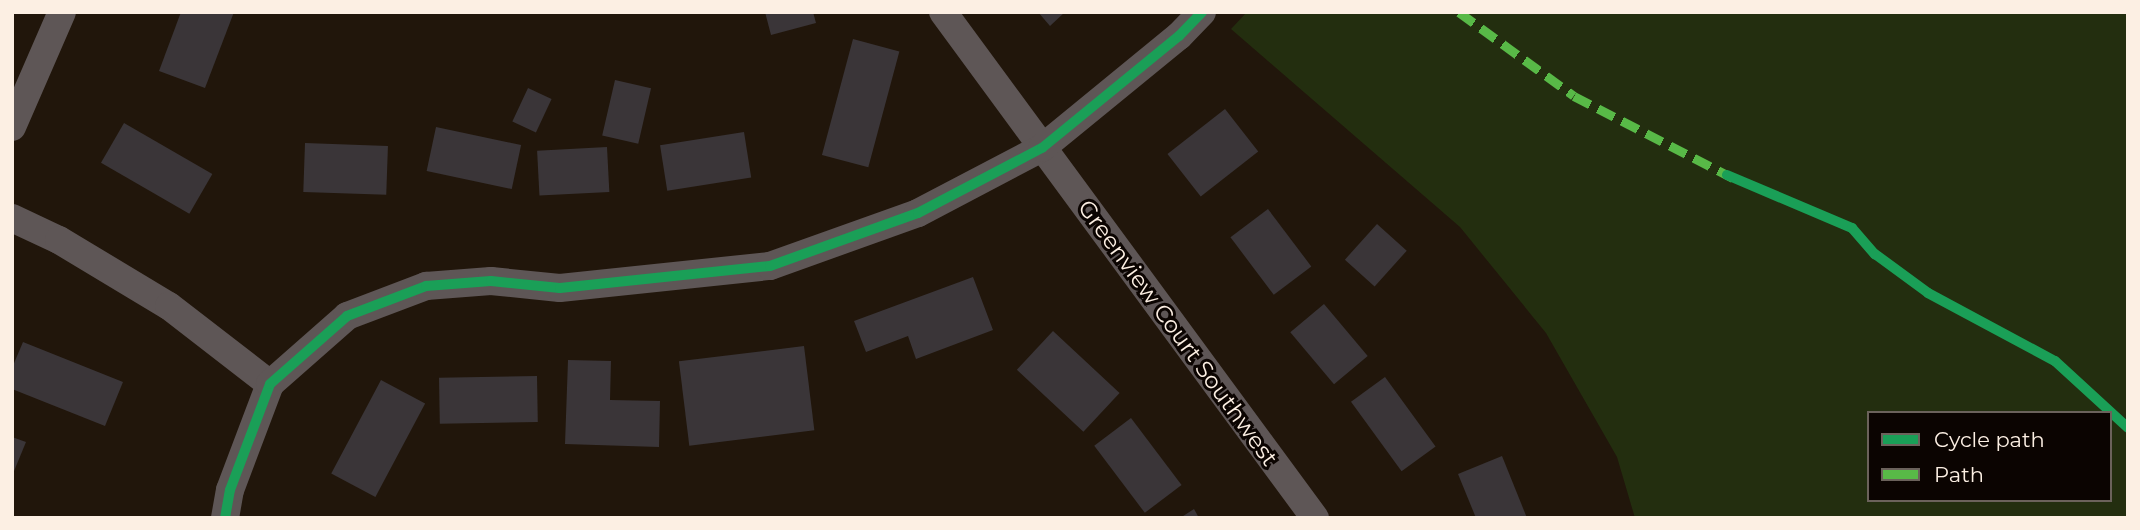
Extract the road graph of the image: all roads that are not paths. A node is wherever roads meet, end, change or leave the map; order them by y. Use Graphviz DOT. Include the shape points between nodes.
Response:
graph roads {
  1 [pos="62,12"];
  2 [pos="943,12"];
  3 [pos="1202,12"];
  4 [pos="12,127"];
  5 [pos="1042,148"];
  6 [pos="12,218"];
  7 [pos="270,384"];
  8 [pos="225,518"];
  9 [pos="1315,518"];
  1 -- 4 [label="street"];
  2 -- 5 [label="street, Greenview Court Southwest"];
  3 -- 5 [label="street"];
  5 -- 7 [label="street" via="918,213 770,266 560,288 491,281 425,286 347,316"];
  5 -- 9 [label="street, Greenview Court Southwest"];
  6 -- 7 [label="street" via="59,240 169,306"];
  7 -- 8 [label="street" via="230,490"];
}
